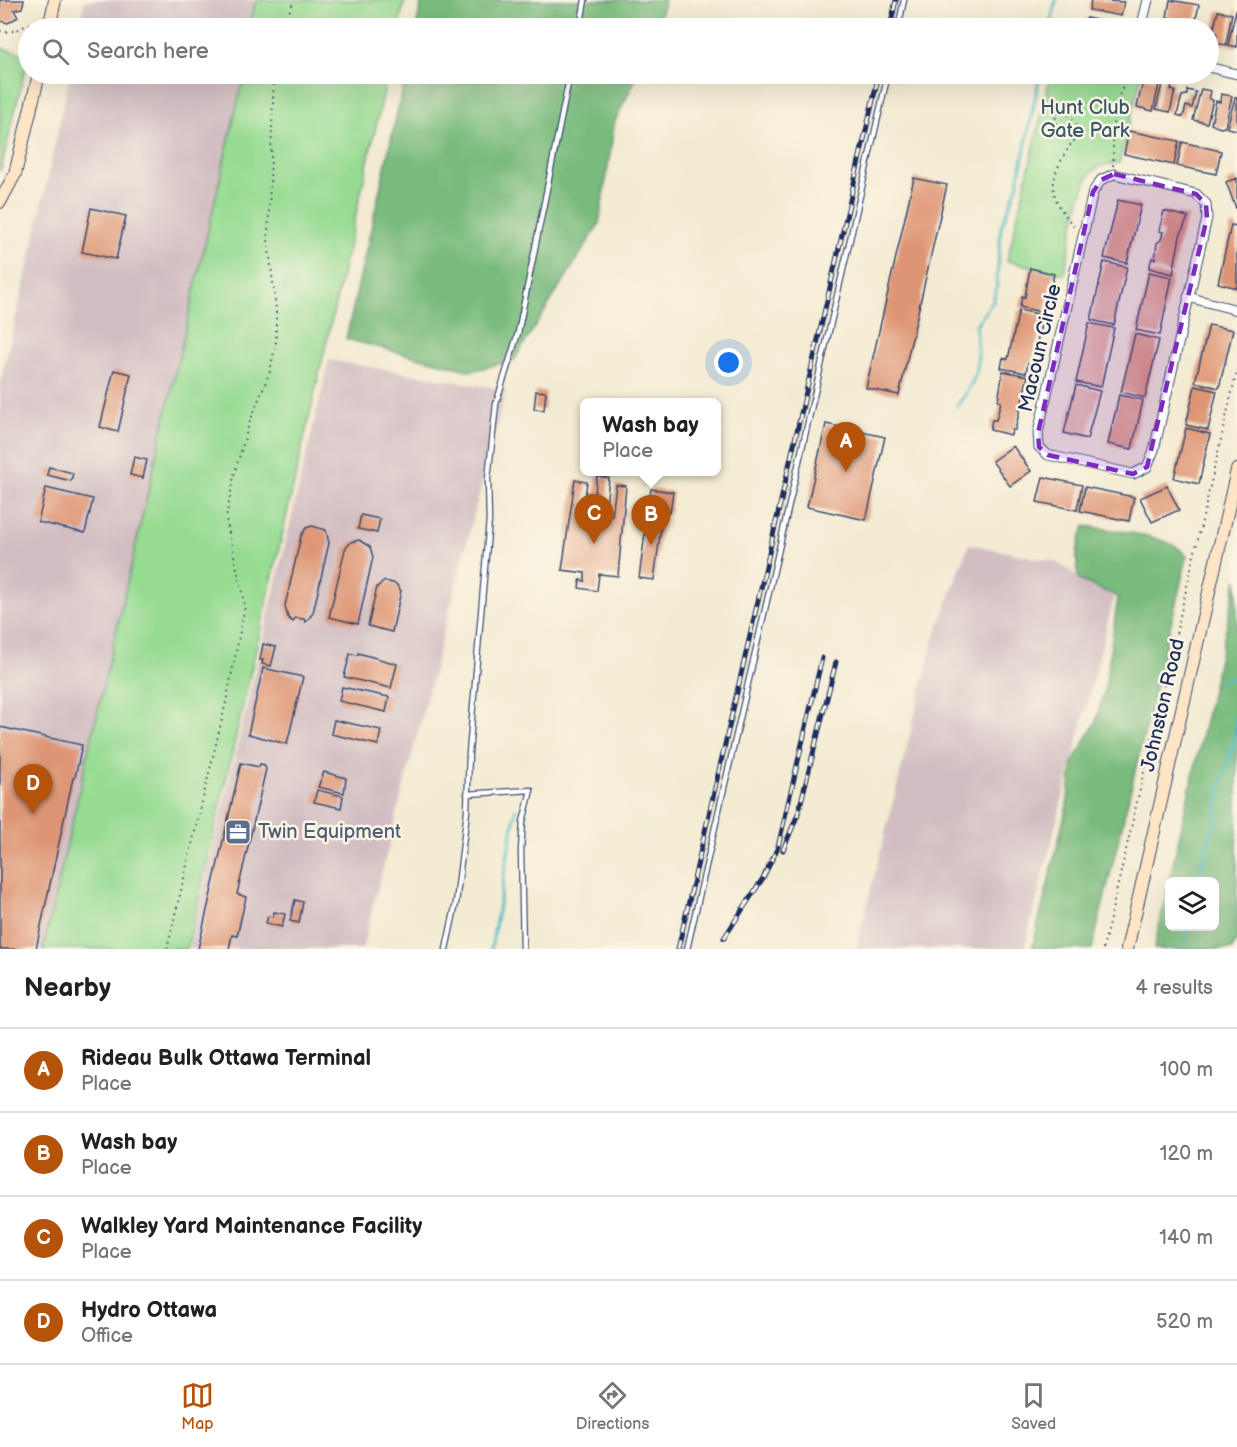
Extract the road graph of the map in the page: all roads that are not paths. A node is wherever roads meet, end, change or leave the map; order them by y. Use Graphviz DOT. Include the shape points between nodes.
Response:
graph roads {
  1 [pos="55,0"];
  2 [pos="585,0"];
  3 [pos="904,0"];
  4 [pos="1148,0"];
  5 [pos="52,18"];
  6 [pos="582,18"];
  7 [pos="900,18"];
  8 [pos="1144,18"];
  9 [pos="1219,70"];
  10 [pos="1237,74"];
  11 [pos="37,84"];
  12 [pos="568,84"];
  13 [pos="886,84"];
  14 [pos="0,202"];
  15 [pos="1188,297"];
  16 [pos="1237,310"];
  17 [pos="1237,470"];
  18 [pos="467,794"];
  19 [pos="446,949"];
  20 [pos="524,949"];
  21 [pos="687,949"];
  22 [pos="1127,949"];
  1 -- 5 [label="street"];
  2 -- 6 [label="lane"];
  3 -- 7 [label="lane"];
  4 -- 8 [label="street"];
  9 -- 10 [label="street"];
  11 -- 14 [label="street" via="15,174"];
  12 -- 18 [label="lane" via="518,333 496,404"];
  13 -- 21 [label="lane"];
  15 -- 15 [label="street, Macoun Circle" via="1207,218 1206,204 1196,194 1114,174 1101,180 1093,192 1083,234 1038,433 1039,447 1048,455 1132,474 1147,467"];
  15 -- 16 [label="street"];
  17 -- 22 [label="street, Johnston Road"];
  18 -- 19 [label="lane" via="456,903"];
  18 -- 20 [label="lane" via="531,790 521,850"];
}
